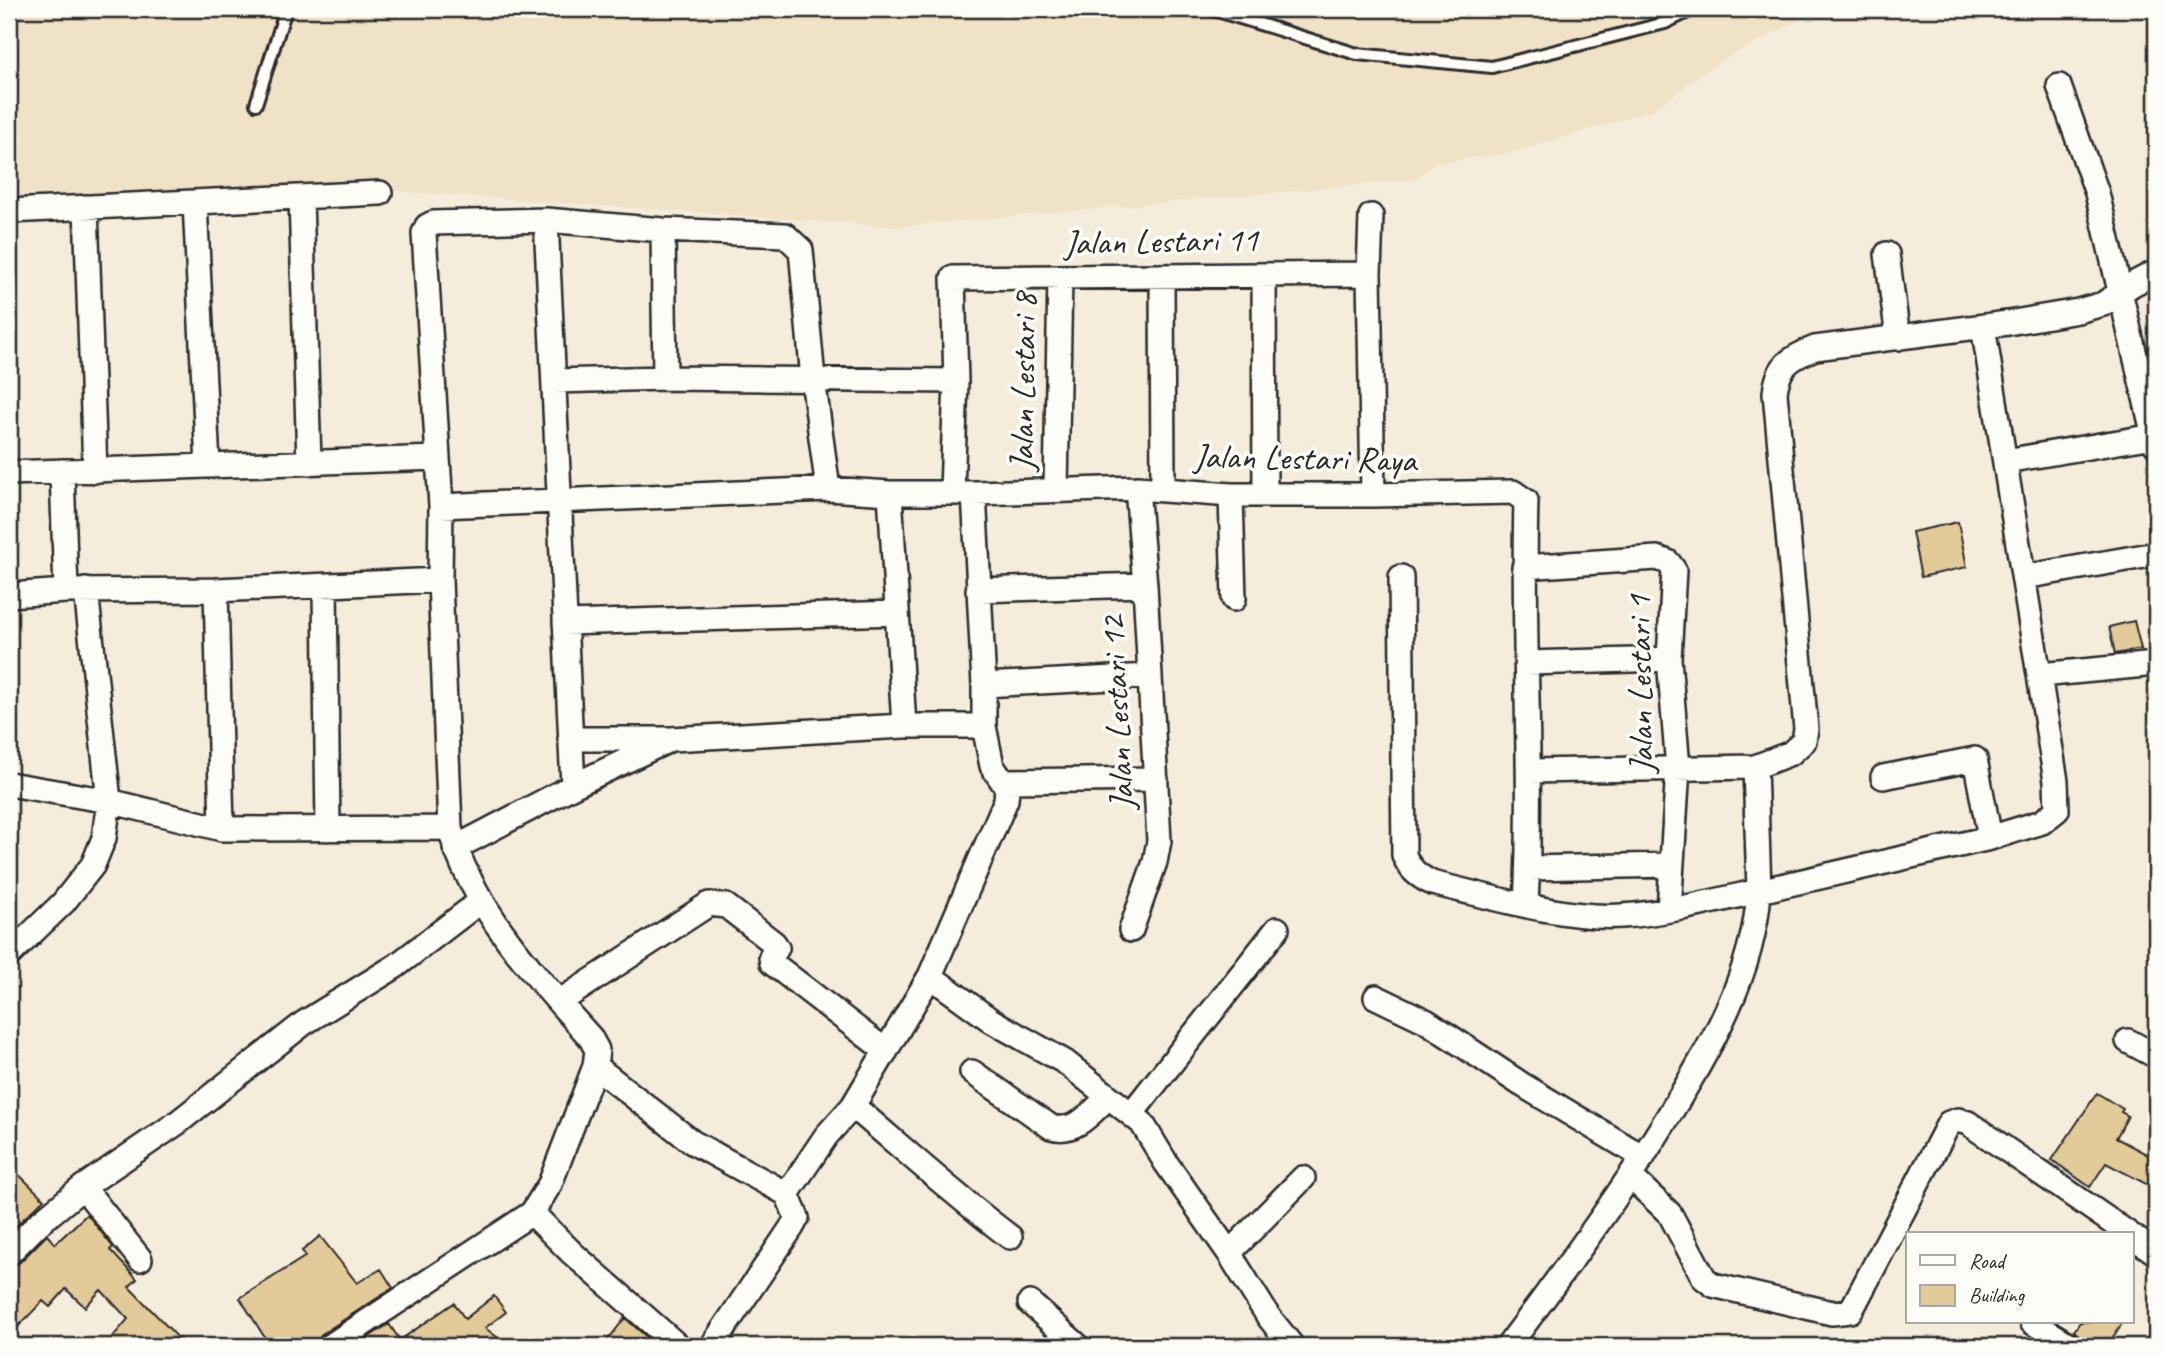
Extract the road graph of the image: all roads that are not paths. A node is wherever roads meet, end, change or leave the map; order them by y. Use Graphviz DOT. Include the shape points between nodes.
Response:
graph roads {
  1 [pos="286,9"];
  2 [pos="1211,9"];
  3 [pos="1694,9"];
  4 [pos="2060,86"];
  5 [pos="256,104"];
  6 [pos="380,193"];
  7 [pos="301,198"];
  8 [pos="195,203"];
  9 [pos="86,207"];
  10 [pos="9,211"];
  11 [pos="1371,216"];
  12 [pos="546,220"];
  13 [pos="663,230"];
  14 [pos="1887,254"];
  15 [pos="2156,272"];
  16 [pos="1369,274"];
  17 [pos="1265,275"];
  18 [pos="1162,276"];
  19 [pos="1060,277"];
  20 [pos="2120,293"];
  21 [pos="1983,326"];
  22 [pos="1898,338"];
  23 [pos="665,378"];
  24 [pos="813,379"];
  25 [pos="956,380"];
  26 [pos="554,381"];
  27 [pos="2155,440"];
  28 [pos="437,458"];
  29 [pos="2005,461"];
  30 [pos="309,463"];
  31 [pos="208,465"];
  32 [pos="62,471"];
  33 [pos="95,471"];
  34 [pos="9,472"];
  35 [pos="1137,488"];
  36 [pos="828,489"];
  37 [pos="1056,489"];
  38 [pos="1163,490"];
  39 [pos="963,492"];
  40 [pos="890,493"];
  41 [pos="1231,495"];
  42 [pos="1265,495"];
  43 [pos="1373,495"];
  44 [pos="559,501"];
  45 [pos="441,506"];
  46 [pos="2156,554"];
  47 [pos="1524,567"];
  48 [pos="1401,577"];
  49 [pos="2024,577"];
  50 [pos="440,580"];
  51 [pos="1145,585"];
  52 [pos="325,586"];
  53 [pos="216,590"];
  54 [pos="978,590"];
  55 [pos="76,591"];
  56 [pos="9,594"];
  57 [pos="1234,599"];
  58 [pos="897,613"];
  59 [pos="565,623"];
  60 [pos="1669,659"];
  61 [pos="1527,663"];
  62 [pos="2156,664"];
  63 [pos="2040,675"];
  64 [pos="1150,676"];
  65 [pos="984,685"];
  66 [pos="904,726"];
  67 [pos="984,726"];
  68 [pos="570,739"];
  69 [pos="671,739"];
  70 [pos="1755,767"];
  71 [pos="1678,768"];
  72 [pos="1530,771"];
  73 [pos="1884,777"];
  74 [pos="1156,779"];
  75 [pos="1004,781"];
  76 [pos="9,784"];
  77 [pos="573,786"];
  78 [pos="109,801"];
  79 [pos="222,829"];
  80 [pos="328,829"];
  81 [pos="1990,838"];
  82 [pos="453,839"];
  83 [pos="1671,866"];
  84 [pos="1529,868"];
  85 [pos="1759,891"];
  86 [pos="482,900"];
  87 [pos="1526,903"];
  88 [pos="1669,910"];
  89 [pos="1277,929"];
  90 [pos="1131,930"];
  91 [pos="9,955"];
  92 [pos="930,976"];
  93 [pos="1376,997"];
  94 [pos="559,1002"];
  95 [pos="2128,1041"];
  96 [pos="886,1051"];
  97 [pos="2156,1056"];
  98 [pos="596,1066"];
  99 [pos="972,1072"];
  100 [pos="1108,1097"];
  101 [pos="853,1106"];
  102 [pos="1132,1113"];
  103 [pos="1643,1157"];
  104 [pos="1631,1177"];
  105 [pos="1303,1178"];
  106 [pos="83,1187"];
  107 [pos="787,1194"];
  108 [pos="532,1213"];
  109 [pos="2126,1232"];
  110 [pos="1010,1237"];
  111 [pos="1899,1237"];
  112 [pos="2134,1238"];
  113 [pos="9,1253"];
  114 [pos="1229,1253"];
  115 [pos="2156,1253"];
  116 [pos="141,1259"];
  117 [pos="1030,1303"];
  118 [pos="2035,1324"];
  119 [pos="330,1346"];
  120 [pos="678,1346"];
  121 [pos="712,1346"];
  122 [pos="1077,1346"];
  123 [pos="1292,1346"];
  124 [pos="1508,1346"];
  125 [pos="2071,1346"];
  1 -- 5 [label="lane"];
  2 -- 3 [label="lane" via="1357,54 1492,67 1665,23"];
  4 -- 20 [label="street" via="2097,193"];
  6 -- 7 [label="street"];
  7 -- 8 [label="street"];
  7 -- 30 [label="street"];
  8 -- 9 [label="street"];
  8 -- 31 [label="street"];
  9 -- 10 [label="street"];
  9 -- 33 [label="street"];
  11 -- 16 [label="street"];
  12 -- 13 [label="street"];
  12 -- 26 [label="street"];
  12 -- 28 [label="street" via="427,226"];
  13 -- 23 [label="street"];
  13 -- 24 [label="street" via="785,234 793,241 801,250"];
  14 -- 22 [label="street"];
  15 -- 20 [label="street"];
  16 -- 17 [label="street, Jalan Lestari 11"];
  16 -- 43 [label="street"];
  17 -- 18 [label="street, Jalan Lestari 11"];
  17 -- 42 [label="street"];
  18 -- 19 [label="street, Jalan Lestari 11"];
  18 -- 38 [label="street"];
  19 -- 25 [label="street, Jalan Lestari 11" via="953,278"];
  19 -- 37 [label="street, Jalan Lestari 8"];
  20 -- 21 [label="street" via="2078,311"];
  20 -- 27 [label="street"];
  21 -- 22 [label="street"];
  21 -- 29 [label="street"];
  22 -- 70 [label="street" via="1815,348 1796,355 1776,378 1806,729 1804,741 1791,753"];
  23 -- 24 [label="street"];
  23 -- 26 [label="street"];
  24 -- 25 [label="street"];
  24 -- 36 [label="street"];
  25 -- 39 [label="street"];
  26 -- 44 [label="street"];
  27 -- 29 [label="street"];
  28 -- 30 [label="street"];
  28 -- 45 [label="street"];
  29 -- 49 [label="street"];
  30 -- 31 [label="street"];
  31 -- 33 [label="street"];
  32 -- 33 [label="street"];
  32 -- 34 [label="street"];
  32 -- 55 [label="street"];
  35 -- 37 [label="street, Jalan Lestari Raya"];
  35 -- 38 [label="street, Jalan Lestari Raya"];
  35 -- 51 [label="street, Jalan Lestari 12"];
  36 -- 40 [label="street, Jalan Lestari Raya"];
  36 -- 44 [label="street, Jalan Lestari Raya"];
  37 -- 39 [label="street, Jalan Lestari Raya"];
  38 -- 41 [label="street, Jalan Lestari Raya"];
  39 -- 40 [label="street, Jalan Lestari Raya"];
  39 -- 54 [label="street"];
  40 -- 58 [label="street"];
  41 -- 42 [label="street, Jalan Lestari Raya"];
  41 -- 57 [label="street"];
  42 -- 43 [label="street, Jalan Lestari Raya"];
  43 -- 47 [label="street, Jalan Lestari Raya" via="1513,492 1526,501"];
  44 -- 45 [label="street, Jalan Lestari Raya"];
  44 -- 59 [label="street"];
  45 -- 50 [label="street"];
  46 -- 49 [label="street"];
  47 -- 60 [label="street, Jalan Lestari 1" via="1663,559 1674,570"];
  47 -- 61 [label="street, Jalan Lestari Raya"];
  48 -- 87 [label="street" via="1404,855 1418,876 1432,883"];
  49 -- 63 [label="street"];
  50 -- 52 [label="street"];
  50 -- 82 [label="street"];
  51 -- 54 [label="street"];
  51 -- 64 [label="street, Jalan Lestari 12"];
  52 -- 53 [label="street"];
  52 -- 80 [label="street"];
  53 -- 55 [label="street"];
  53 -- 79 [label="street"];
  54 -- 65 [label="street"];
  55 -- 56 [label="street"];
  55 -- 78 [label="street"];
  58 -- 59 [label="street"];
  58 -- 66 [label="street"];
  59 -- 68 [label="street"];
  60 -- 61 [label="street"];
  60 -- 71 [label="street, Jalan Lestari 1"];
  61 -- 72 [label="street, Jalan Lestari Raya"];
  62 -- 63 [label="street"];
  63 -- 81 [label="street" via="2057,810 2042,822"];
  64 -- 65 [label="street"];
  64 -- 74 [label="street, Jalan Lestari 12"];
  65 -- 67 [label="street"];
  66 -- 67 [label="street"];
  66 -- 69 [label="street"];
  67 -- 75 [label="street" via="992,766"];
  68 -- 69 [label="street"];
  68 -- 77 [label="street"];
  69 -- 77 [label="street"];
  70 -- 71 [label="street"];
  70 -- 85 [label="street"];
  71 -- 72 [label="street"];
  71 -- 83 [label="street, Jalan Lestari 1"];
  72 -- 84 [label="street, Jalan Lestari Raya"];
  73 -- 81 [label="street" via="1975,759"];
  74 -- 75 [label="street"];
  74 -- 90 [label="street, Jalan Lestari 12" via="1159,841"];
  75 -- 92 [label="street" via="1006,800"];
  76 -- 78 [label="street"];
  77 -- 82 [label="street"];
  78 -- 79 [label="street"];
  78 -- 91 [label="street" via="104,838 93,865 63,903"];
  79 -- 80 [label="street"];
  80 -- 82 [label="street"];
  81 -- 85 [label="street"];
  82 -- 86 [label="street"];
  83 -- 84 [label="street"];
  83 -- 88 [label="street, Jalan Lestari 1"];
  84 -- 87 [label="street, Jalan Lestari Raya"];
  85 -- 88 [label="street"];
  85 -- 103 [label="street" via="1752,947 1721,1020 1705,1056"];
  86 -- 94 [label="street"];
  86 -- 106 [label="street" via="396,965 304,1023 177,1123"];
  87 -- 88 [label="street" via="1576,914 1620,917"];
  89 -- 102 [label="street"];
  92 -- 96 [label="street"];
  92 -- 100 [label="street" via="992,1021 1065,1062"];
  93 -- 103 [label="street" via="1426,1021"];
  94 -- 96 [label="street" via="709,905 718,904 774,943 772,963"];
  94 -- 98 [label="street" via="590,1037 597,1050"];
  95 -- 97 [label="street"];
  96 -- 101 [label="street"];
  98 -- 107 [label="street" via="692,1142"];
  98 -- 108 [label="street" via="550,1184"];
  99 -- 100 [label="street" via="1057,1129 1081,1123"];
  100 -- 102 [label="street"];
  101 -- 107 [label="street" via="826,1136"];
  101 -- 110 [label="street"];
  102 -- 114 [label="street"];
  103 -- 104 [label="street"];
  104 -- 111 [label="street" via="1670,1214 1704,1278 1713,1285 1832,1313 1850,1311"];
  104 -- 124 [label="street"];
  105 -- 114 [label="street"];
  106 -- 113 [label="street"];
  106 -- 116 [label="street"];
  107 -- 121 [label="street" via="797,1218"];
  108 -- 119 [label="street"];
  108 -- 120 [label="street"];
  109 -- 111 [label="street" via="1958,1120 1949,1123"];
  112 -- 115 [label="street"];
  114 -- 123 [label="street"];
  117 -- 122 [label="street"];
  118 -- 125 [label="street"];
}
